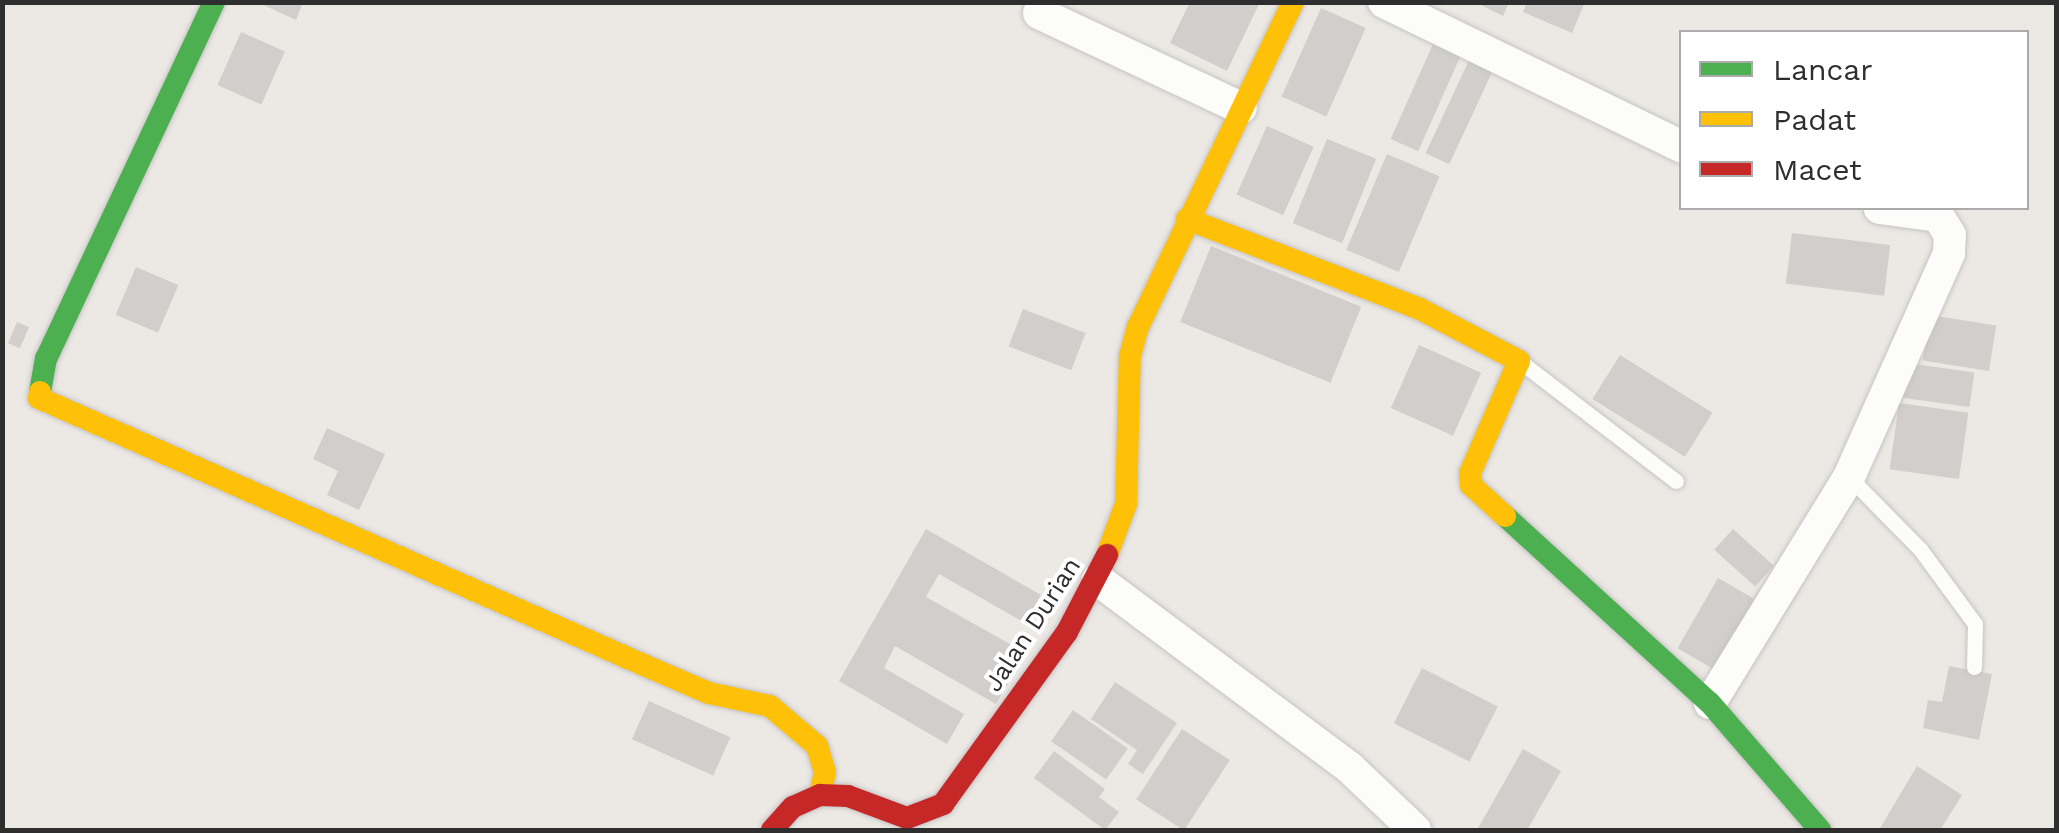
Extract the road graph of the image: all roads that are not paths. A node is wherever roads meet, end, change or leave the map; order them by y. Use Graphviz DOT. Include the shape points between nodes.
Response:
graph roads {
  1 [pos="214,2"];
  2 [pos="1293,2"];
  3 [pos="1384,2"];
  4 [pos="1039,13"];
  5 [pos="1240,108"];
  6 [pos="1679,146"];
  7 [pos="1894,210"];
  8 [pos="1187,218"];
  9 [pos="1519,361"];
  10 [pos="1849,477"];
  11 [pos="1676,481"];
  12 [pos="1098,580"];
  13 [pos="1974,667"];
  14 [pos="1710,704"];
  15 [pos="820,795"];
  16 [pos="772,830"];
  17 [pos="1415,830"];
  18 [pos="1820,830"];
  1 -- 15 [label="street" via="46,359 40,398 667,675 770,706 818,746 825,772"];
  2 -- 5 [label="street, Jalan Durian"];
  3 -- 6 [label="street"];
  4 -- 5 [label="street"];
  5 -- 8 [label="street, Jalan Durian"];
  7 -- 10 [label="street" via="1938,216 1950,235 1949,253"];
  8 -- 9 [label="street" via="1420,310"];
  8 -- 12 [label="street, Jalan Durian" via="1130,356 1126,504"];
  9 -- 11 [label="lane"];
  9 -- 14 [label="street" via="1470,473 1471,485"];
  10 -- 13 [label="lane" via="1920,549 1975,624"];
  10 -- 14 [label="street"];
  12 -- 15 [label="street, Jalan Durian" via="943,804 908,818 848,796"];
  12 -- 17 [label="street" via="1350,768"];
  14 -- 18 [label="street"];
  15 -- 16 [label="street" via="793,807"];
}
